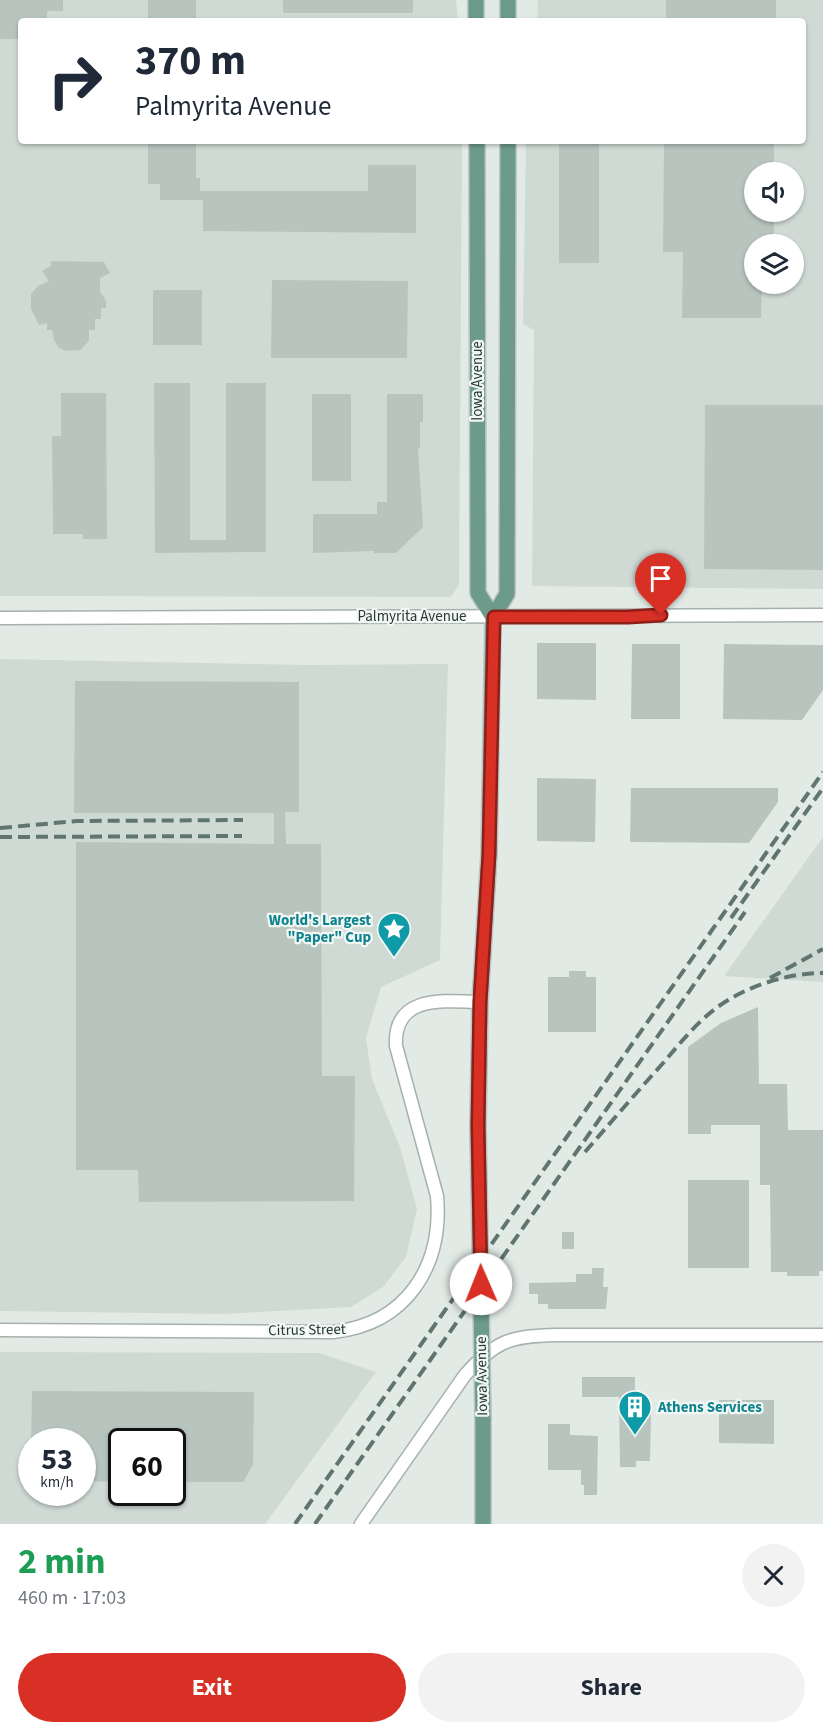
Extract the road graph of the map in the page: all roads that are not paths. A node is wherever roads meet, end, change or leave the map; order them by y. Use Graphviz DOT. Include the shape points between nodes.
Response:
graph roads {
  1 [pos="476,0"];
  2 [pos="508,0"];
  3 [pos="476,18"];
  4 [pos="508,18"];
  5 [pos="477,144"];
  6 [pos="508,144"];
  7 [pos="823,615"];
  8 [pos="494,617"];
  9 [pos="0,618"];
  10 [pos="480,1002"];
  11 [pos="0,1330"];
  12 [pos="823,1335"];
  13 [pos="361,1524"];
  14 [pos="483,1524"];
  1 -- 3 [label="main road"];
  2 -- 4 [label="main road"];
  5 -- 8 [label="main road, Iowa Avenue" via="478,592"];
  6 -- 8 [label="main road, Iowa Avenue" via="507,594"];
  7 -- 8 [label="street, Palmyrita Avenue"];
  8 -- 9 [label="street, Palmyrita Avenue"];
  8 -- 10 [label="main road, Iowa Avenue" via="489,854"];
  10 -- 11 [label="street, Citrus Street" via="428,1002 410,1010 397,1029 398,1053 437,1196 439,1219 429,1265 402,1302 383,1316 356,1329 324,1332"];
  10 -- 14 [label="main road, Iowa Avenue, bridge"];
  12 -- 13 [label="street" via="557,1335 507,1341 493,1347 465,1375"];
}
